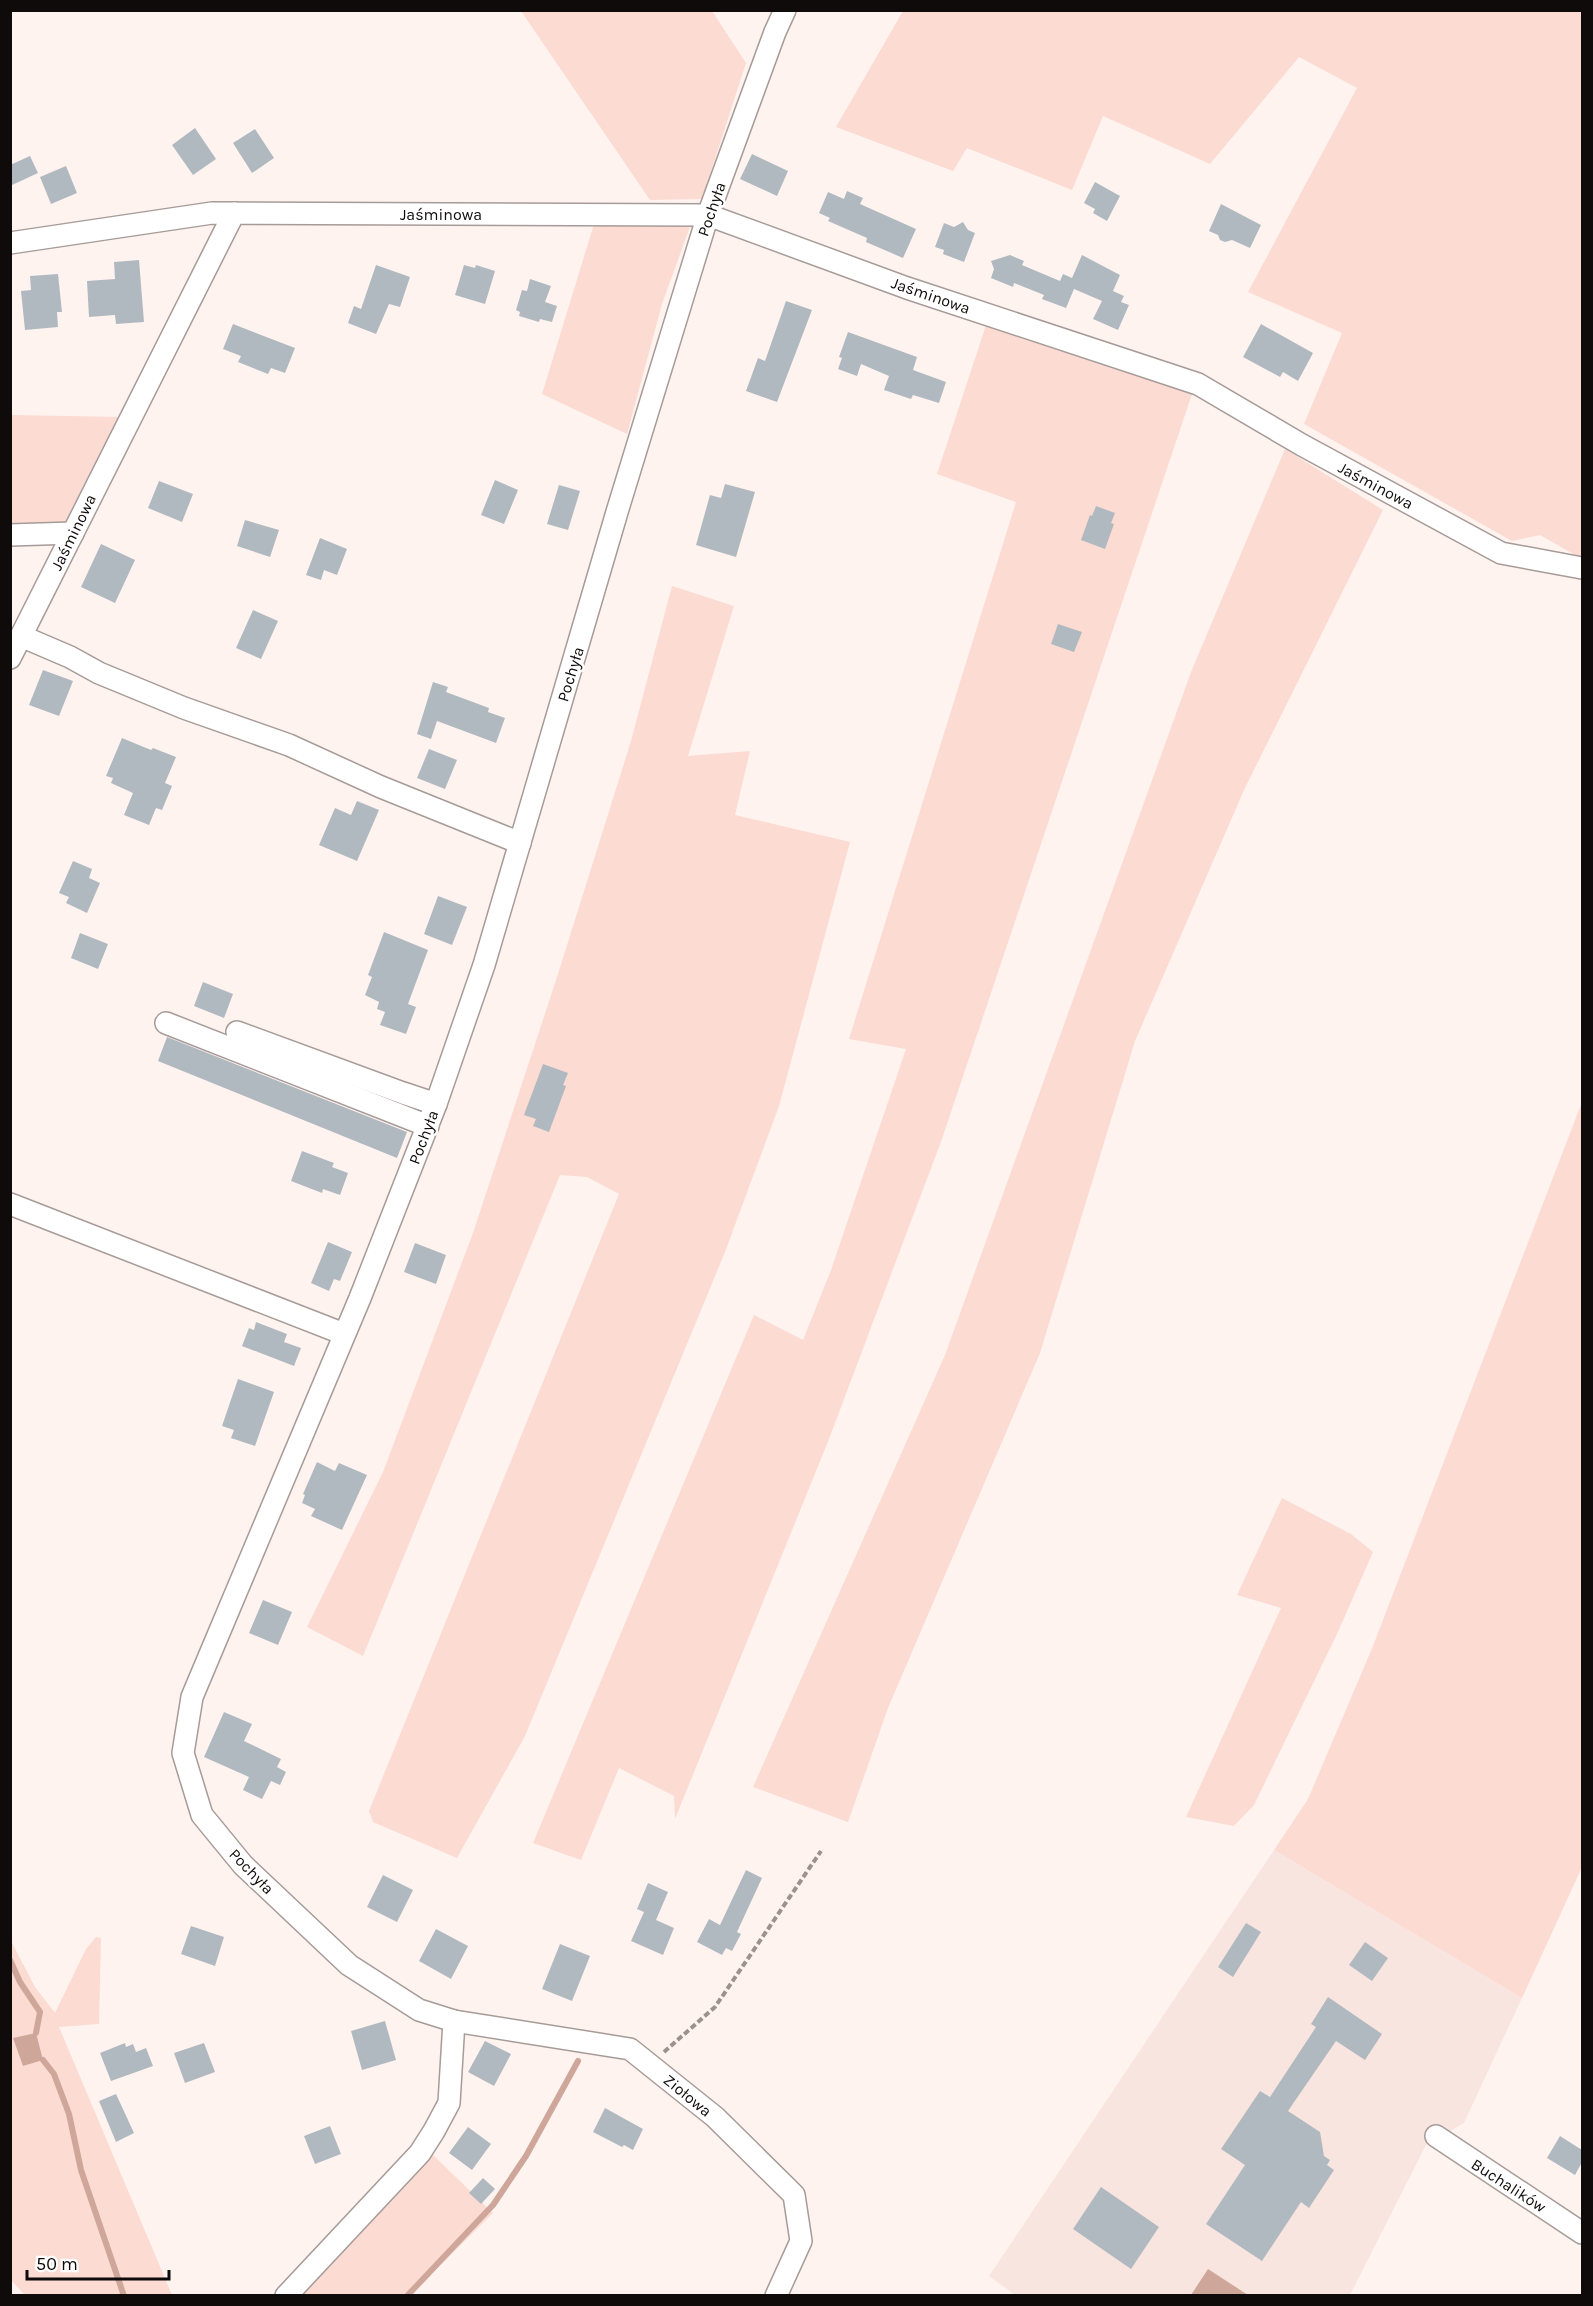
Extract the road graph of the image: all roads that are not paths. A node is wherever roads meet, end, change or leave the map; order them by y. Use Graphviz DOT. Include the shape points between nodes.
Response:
graph roads {
  1 [pos="785,10"];
  2 [pos="234,213"];
  3 [pos="708,214"];
  4 [pos="10,243"];
  5 [pos="73,533"];
  6 [pos="10,535"];
  7 [pos="1582,568"];
  8 [pos="21,636"];
  9 [pos="10,658"];
  10 [pos="520,843"];
  11 [pos="166,1023"];
  12 [pos="237,1032"];
  13 [pos="436,1104"];
  14 [pos="428,1126"];
  15 [pos="10,1204"];
  16 [pos="344,1334"];
  17 [pos="454,2021"];
  18 [pos="1436,2136"];
  19 [pos="1582,2233"];
  20 [pos="286,2295"];
  21 [pos="776,2295"];
  1 -- 3 [label="street, Pochyła"];
  2 -- 3 [label="street, Jaśminowa"];
  2 -- 4 [label="street, Jaśminowa"];
  2 -- 5 [label="street, Jaśminowa"];
  3 -- 7 [label="street, Jaśminowa" via="907,288 1198,384 1501,553"];
  3 -- 10 [label="street, Pochyła"];
  5 -- 6 [label="street"];
  5 -- 8 [label="street, Jaśminowa"];
  8 -- 9 [label="street, Jaśminowa"];
  8 -- 10 [label="street" via="99,673 289,746 381,788"];
  10 -- 13 [label="street, Pochyła" via="484,965"];
  11 -- 14 [label="street"];
  12 -- 13 [label="street"];
  13 -- 14 [label="street, Pochyła"];
  14 -- 16 [label="street, Pochyła"];
  15 -- 16 [label="street"];
  16 -- 17 [label="street, Pochyła" via="192,1697 183,1753 202,1815 243,1865 349,1965 419,2010"];
  17 -- 20 [label="street" via="449,2103 434,2132 420,2153"];
  17 -- 21 [label="street, Ziołowa" via="630,2049 715,2117 794,2195 801,2241"];
  18 -- 19 [label="street, Buchalików"];
}
